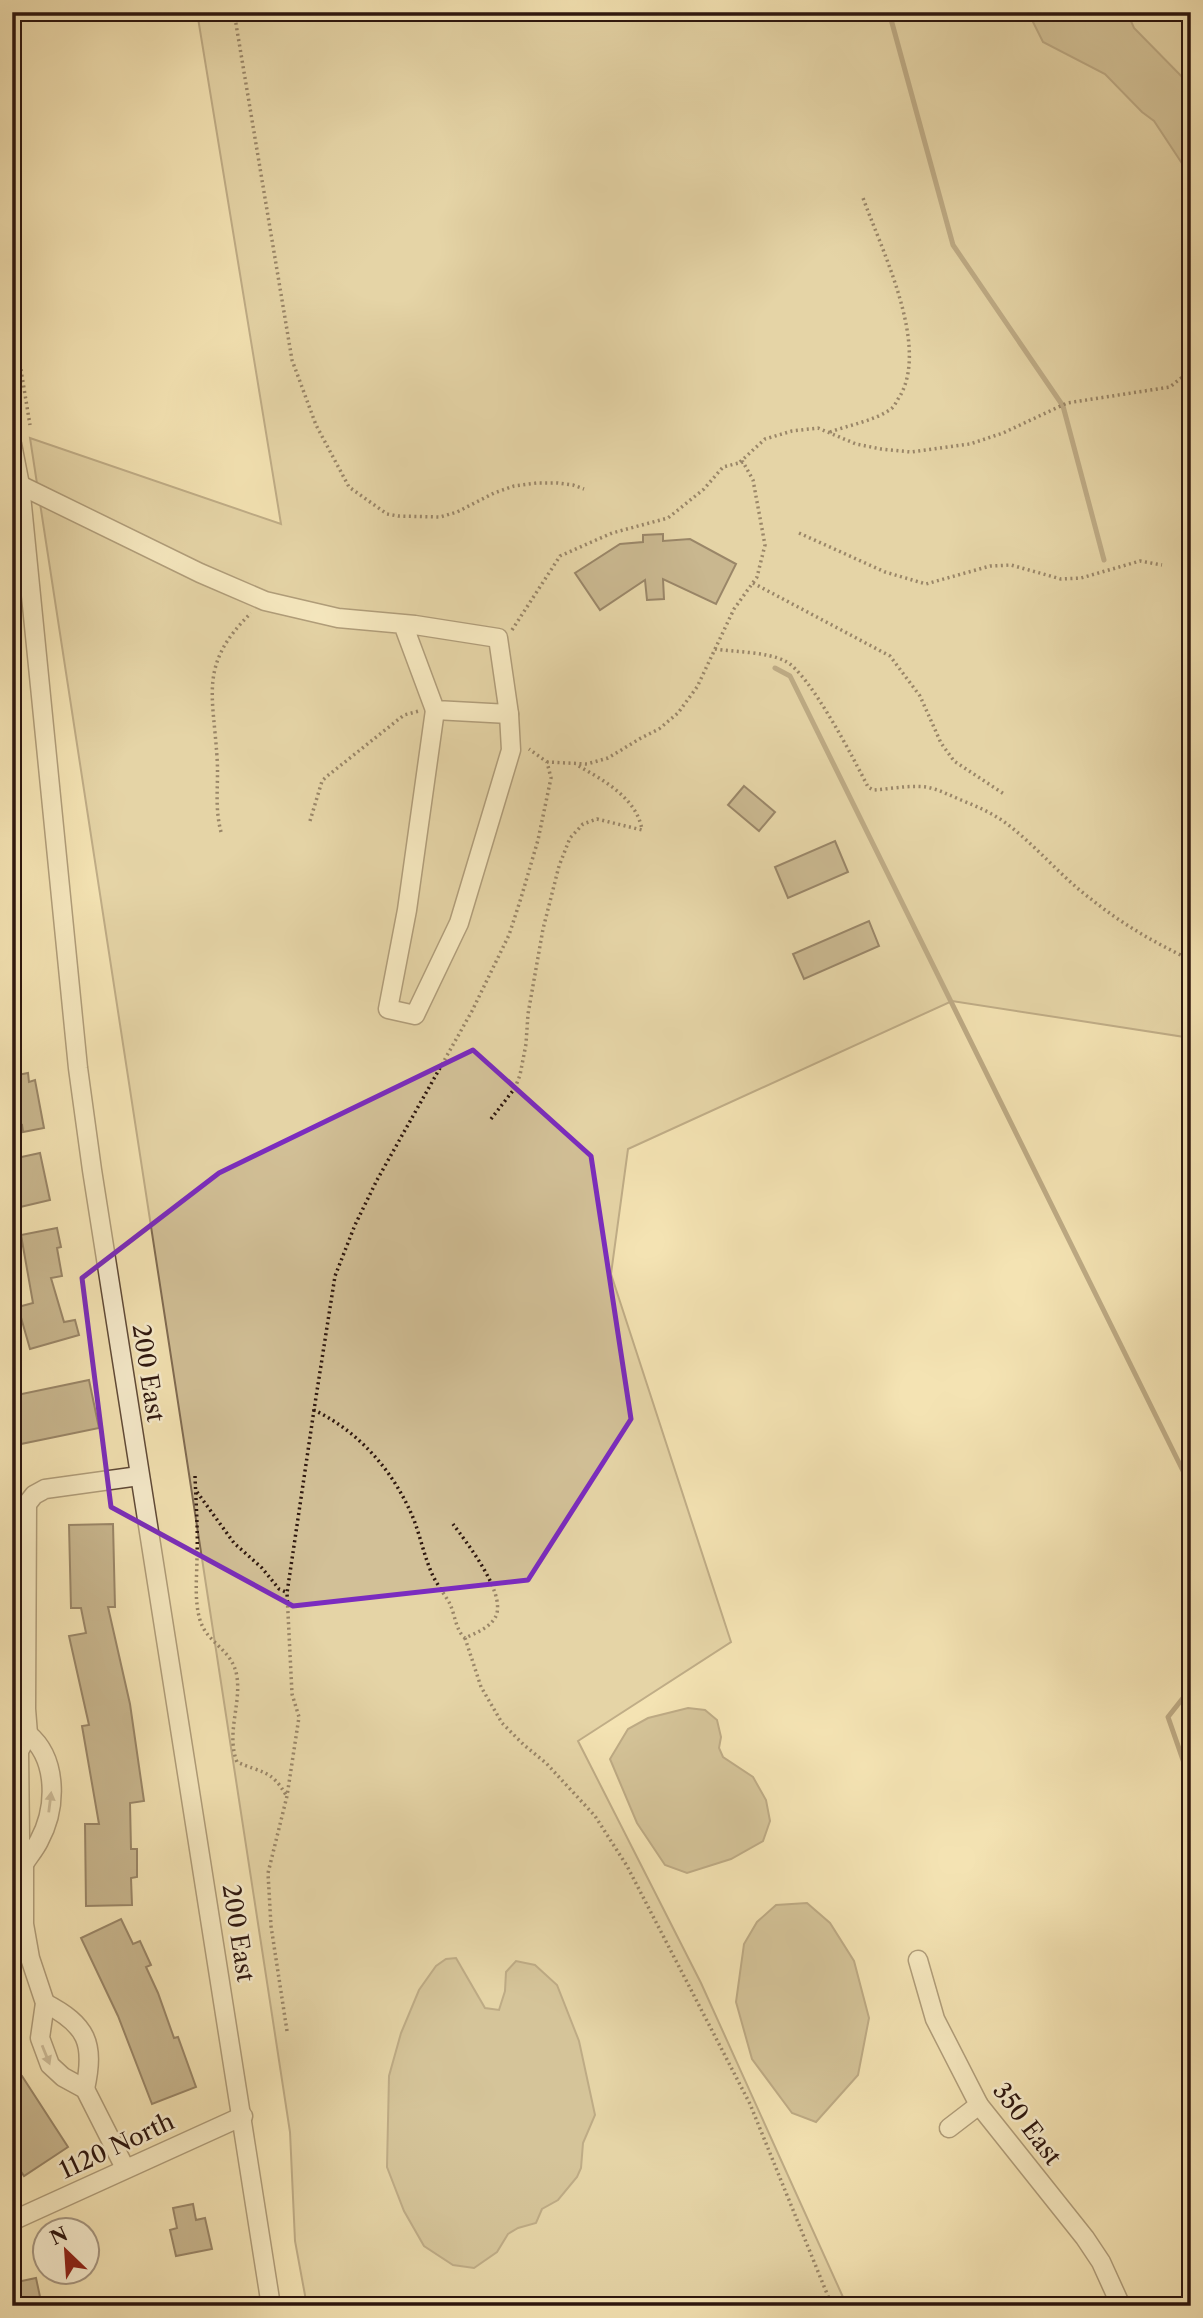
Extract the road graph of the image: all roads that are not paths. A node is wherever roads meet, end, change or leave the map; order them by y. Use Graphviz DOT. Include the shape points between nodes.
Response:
graph roads {
  1 [pos="12,444"];
  2 [pos="20,485"];
  3 [pos="403,624"];
  4 [pos="435,710"];
  5 [pos="509,715"];
  6 [pos="139,1476"];
  7 [pos="28,1734"];
  8 [pos="24,1864"];
  9 [pos="918,1960"];
  10 [pos="45,2003"];
  11 [pos="85,2089"];
  12 [pos="979,2105"];
  13 [pos="243,2116"];
  14 [pos="949,2128"];
  15 [pos="125,2168"];
  16 [pos="12,2221"];
  17 [pos="271,2306"];
  18 [pos="1121,2306"];
  1 -- 2 [label="street, 200 East"];
  2 -- 3 [label="street" via="265,601 338,618"];
  2 -- 6 [label="street, 200 East" via="78,1069"];
  3 -- 4 [label="street"];
  3 -- 5 [label="street" via="498,638"];
  4 -- 5 [label="street"];
  4 -- 5 [label="street" via="388,1009 415,1015 459,923 511,750"];
  6 -- 7 [label="street" via="61,1486 34,1495 27,1504"];
  6 -- 13 [label="street, 200 East"];
  7 -- 8 [label="street" via="19,1751"];
  8 -- 7 [label="street, one-way" via="40,1840 52,1794 46,1757"];
  8 -- 10 [label="street" via="24,1924"];
  9 -- 12 [label="street, 350 East" via="935,2019"];
  10 -- 11 [label="street" via="85,2035 90,2067"];
  10 -- 11 [label="street, one-way" via="40,2038 44,2053 63,2077"];
  11 -- 15 [label="street"];
  12 -- 14 [label="street"];
  12 -- 18 [label="street, 350 East" via="1085,2238"];
  13 -- 15 [label="street, 1120 North"];
  13 -- 17 [label="street, 200 East"];
  15 -- 16 [label="street, 1120 North"];
}
